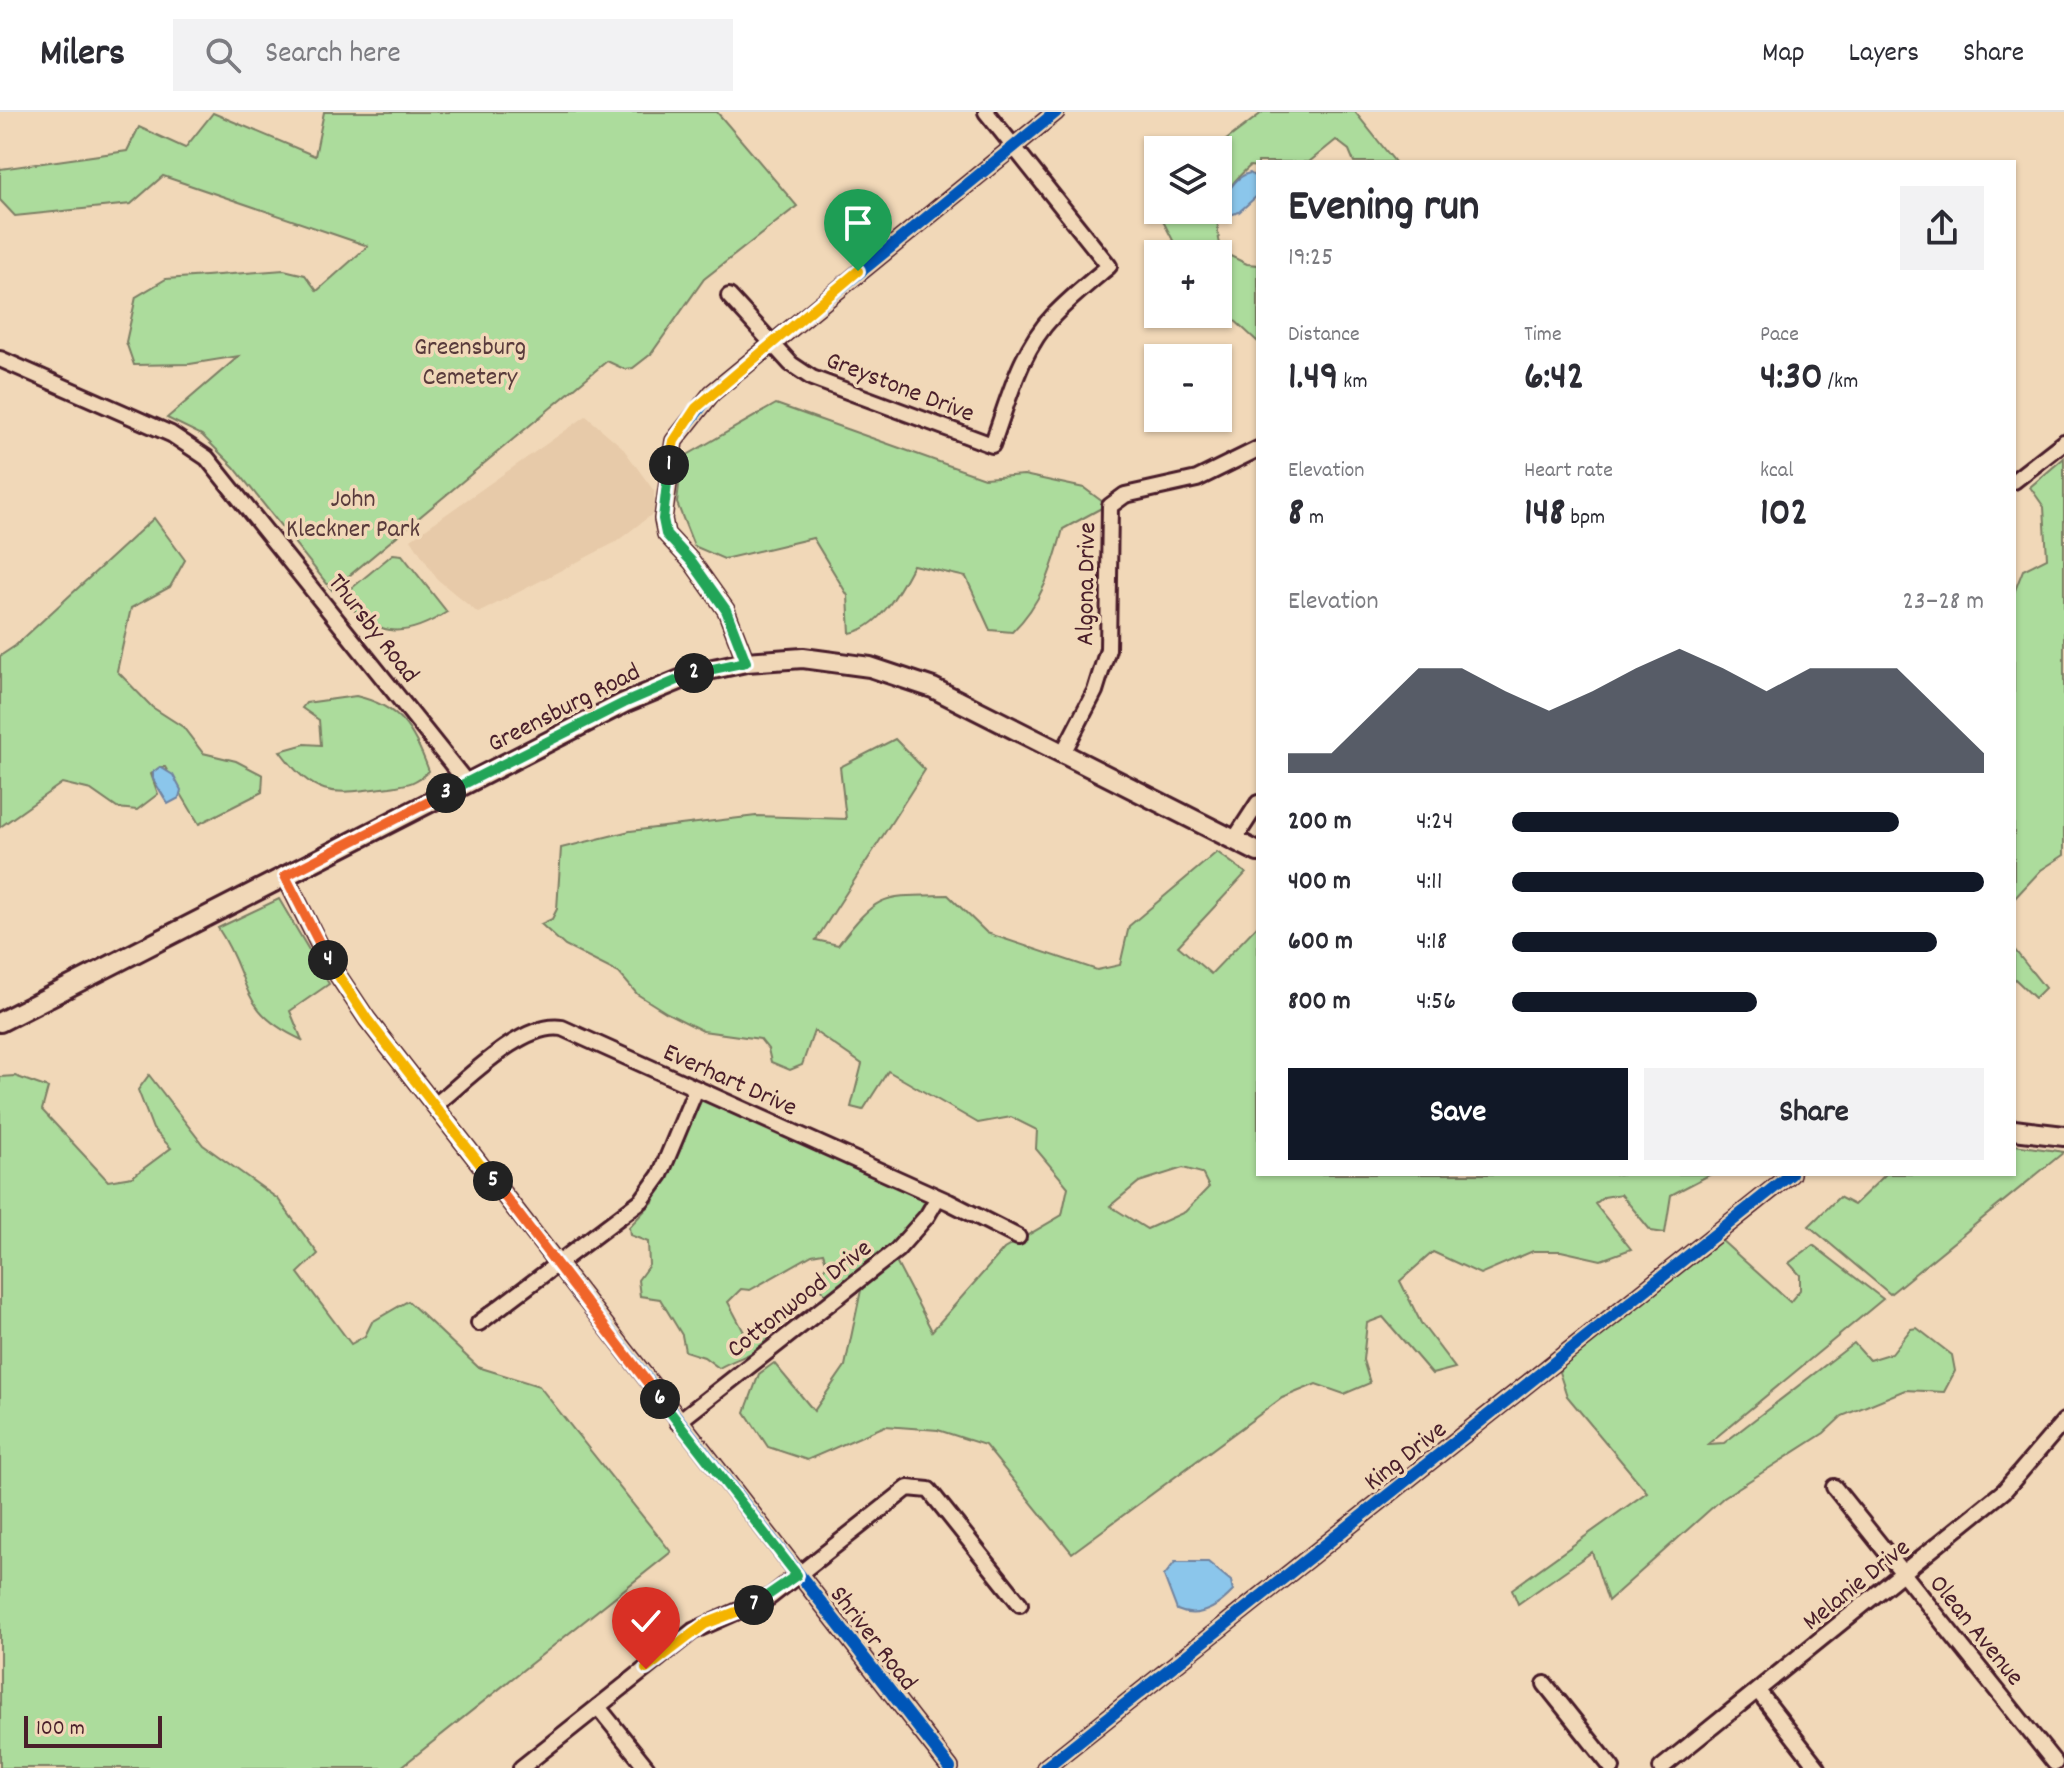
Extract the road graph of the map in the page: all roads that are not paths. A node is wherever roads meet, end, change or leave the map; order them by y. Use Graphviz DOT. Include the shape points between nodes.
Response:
graph roads {
  1 [pos="986,112"];
  2 [pos="1056,112"];
  3 [pos="1013,145"];
  4 [pos="729,296"];
  5 [pos="772,342"];
  6 [pos="0,359"];
  7 [pos="2064,442"];
  8 [pos="1256,450"];
  9 [pos="2016,479"];
  10 [pos="746,662"];
  11 [pos="1063,753"];
  12 [pos="467,783"];
  13 [pos="1256,806"];
  14 [pos="1234,840"];
  15 [pos="1256,851"];
  16 [pos="285,876"];
  17 [pos="0,1022"];
  18 [pos="696,1089"];
  19 [pos="435,1105"];
  20 [pos="2016,1130"];
  21 [pos="2064,1136"];
  22 [pos="1788,1176"];
  23 [pos="937,1199"];
  24 [pos="1018,1237"];
  25 [pos="557,1264"];
  26 [pos="479,1323"];
  27 [pos="2064,1421"];
  28 [pos="678,1422"];
  29 [pos="1834,1487"];
  30 [pos="1904,1574"];
  31 [pos="797,1575"];
  32 [pos="1020,1604"];
  33 [pos="1545,1684"];
  34 [pos="1758,1691"];
  35 [pos="598,1707"];
  36 [pos="2056,1762"];
  37 [pos="521,1768"];
  38 [pos="647,1768"];
  39 [pos="950,1768"];
  40 [pos="1045,1768"];
  41 [pos="1612,1768"];
  42 [pos="1661,1768"];
  43 [pos="1818,1768"];
  1 -- 3 [label="street"];
  2 -- 3 [label="street"];
  3 -- 5 [label="street"];
  3 -- 5 [label="street, Greystone Drive" via="1109,266 1036,338 992,445 812,378"];
  4 -- 5 [label="street, Greystone Drive"];
  5 -- 10 [label="street" via="696,408 674,441 666,478 666,534 726,610"];
  6 -- 12 [label="street, Thursby Road" via="171,434 207,458"];
  7 -- 9 [label="street"];
  8 -- 11 [label="street, Algona Drive" via="1197,479 1125,495 1112,504 1108,649 1095,691"];
  10 -- 11 [label="main road, Greensburg Road" via="819,659 885,671 933,688"];
  10 -- 12 [label="main road, Greensburg Road" via="666,683"];
  11 -- 14 [label="main road, Greensburg Road"];
  12 -- 16 [label="main road, Greensburg Road"];
  13 -- 14 [label="street"];
  14 -- 15 [label="main road, Greensburg Road"];
  16 -- 17 [label="main road, Greensburg Road"];
  16 -- 19 [label="street, Shriver Road" via="335,972"];
  18 -- 19 [label="street, Everhart Drive" via="569,1031 544,1027 526,1034"];
  18 -- 23 [label="street, Everhart Drive"];
  18 -- 25 [label="street" via="652,1188"];
  19 -- 25 [label="street, Shriver Road"];
  20 -- 21 [label="main road"];
  22 -- 40 [label="street, King Drive"];
  23 -- 24 [label="street, Everhart Drive"];
  23 -- 28 [label="street, Cottonwood Drive" via="897,1250"];
  25 -- 26 [label="street"];
  25 -- 28 [label="street, Shriver Road"];
  27 -- 30 [label="street, Melanie Drive" via="2004,1491"];
  28 -- 31 [label="street, Shriver Road"];
  29 -- 30 [label="street, Olean Avenue"];
  30 -- 34 [label="street, Melanie Drive"];
  30 -- 36 [label="street, Olean Avenue"];
  31 -- 32 [label="street" via="908,1488 923,1486"];
  31 -- 35 [label="street" via="755,1605 693,1631"];
  31 -- 39 [label="street, Shriver Road"];
  33 -- 41 [label="street"];
  34 -- 42 [label="street, Melanie Drive"];
  34 -- 43 [label="street"];
  35 -- 37 [label="street"];
  35 -- 38 [label="street"];
}
